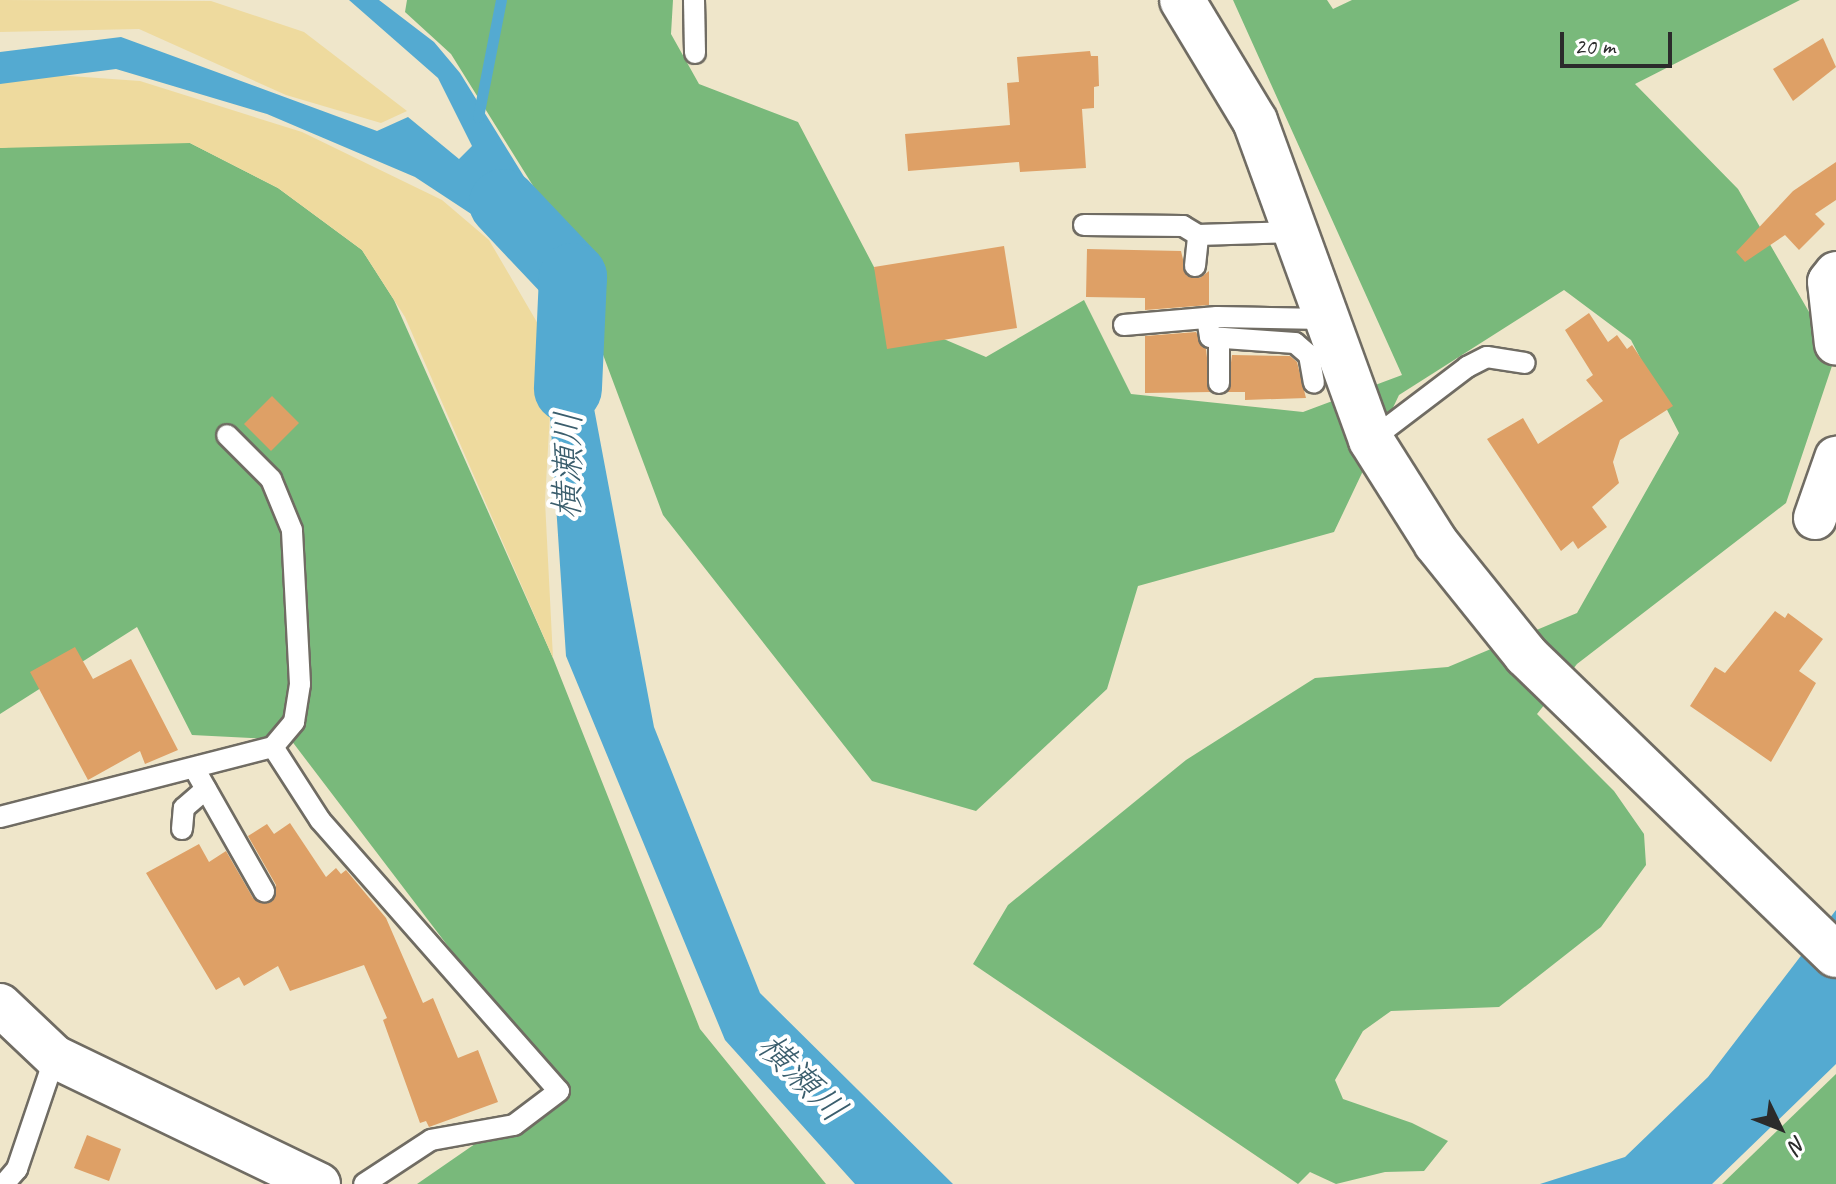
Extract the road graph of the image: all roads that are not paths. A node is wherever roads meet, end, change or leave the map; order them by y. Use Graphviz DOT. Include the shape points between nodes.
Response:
graph roads {
  1 [pos="694,0"];
  2 [pos="1182,0"];
  3 [pos="695,53"];
  4 [pos="1084,225"];
  5 [pos="1294,232"];
  6 [pos="1198,235"];
  7 [pos="1195,266"];
  8 [pos="1836,273"];
  9 [pos="1207,318"];
  10 [pos="1323,319"];
  11 [pos="1124,325"];
  12 [pos="1219,338"];
  13 [pos="1836,344"];
  14 [pos="1525,363"];
  15 [pos="1219,383"];
  16 [pos="1314,383"];
  17 [pos="227,435"];
  18 [pos="1371,440"];
  19 [pos="1836,458"];
  20 [pos="1815,518"];
  21 [pos="273,747"];
  22 [pos="194,768"];
  23 [pos="206,789"];
  24 [pos="0,817"];
  25 [pos="182,829"];
  26 [pos="264,891"];
  27 [pos="1836,955"];
  28 [pos="0,1005"];
  29 [pos="55,1057"];
  30 [pos="4,1184"];
  31 [pos="319,1184"];
  32 [pos="364,1184"];
  1 -- 3 [label="lane"];
  2 -- 5 [label="street" via="1255,121"];
  4 -- 6 [label="lane" via="1183,226"];
  5 -- 6 [label="lane"];
  5 -- 10 [label="street"];
  6 -- 7 [label="lane"];
  8 -- 13 [label="street" via="1829,282"];
  9 -- 10 [label="lane"];
  9 -- 11 [label="lane"];
  9 -- 12 [label="lane" via="1210,337"];
  10 -- 18 [label="street"];
  12 -- 15 [label="lane"];
  12 -- 16 [label="lane" via="1288,339 1309,355"];
  14 -- 18 [label="lane" via="1487,357"];
  17 -- 21 [label="lane" via="271,479 292,530 300,684 294,722"];
  18 -- 27 [label="street" via="1472,594 1526,655"];
  19 -- 20 [label="street"];
  21 -- 22 [label="lane"];
  21 -- 32 [label="lane" via="320,820 559,1091 514,1125 431,1140"];
  22 -- 23 [label="lane"];
  22 -- 24 [label="lane"];
  23 -- 25 [label="lane" via="184,808"];
  23 -- 26 [label="lane"];
  28 -- 29 [label="street"];
  29 -- 30 [label="lane" via="17,1169"];
  29 -- 31 [label="street"];
}
